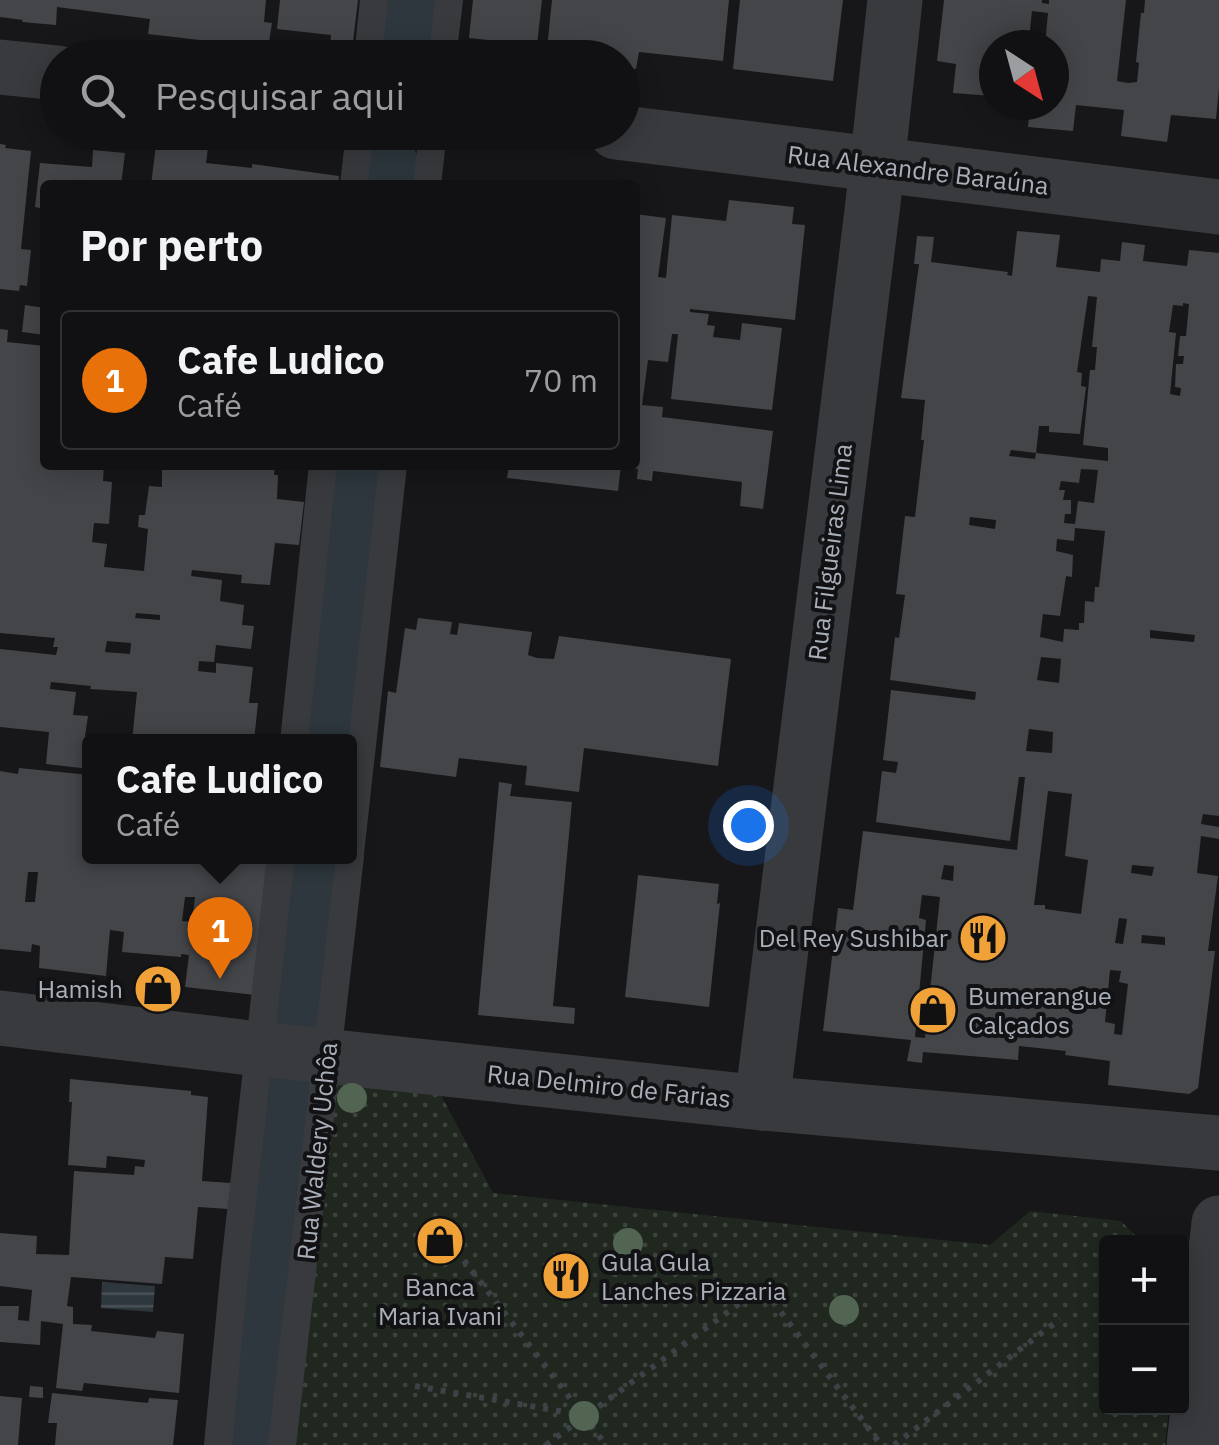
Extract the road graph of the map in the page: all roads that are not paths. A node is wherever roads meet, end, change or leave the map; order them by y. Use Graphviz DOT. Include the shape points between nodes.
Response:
graph roads {
  1 [pos="374,0"];
  2 [pos="449,0"];
  3 [pos="896,0"];
  4 [pos="370,40"];
  5 [pos="444,40"];
  6 [pos="0,68"];
  7 [pos="40,71"];
  8 [pos="640,135"];
  9 [pos="358,150"];
  10 [pos="431,150"];
  11 [pos="878,165"];
  12 [pos="355,180"];
  13 [pos="428,180"];
  14 [pos="1219,207"];
  15 [pos="322,470"];
  16 [pos="393,470"];
  17 [pos="295,734"];
  18 [pos="357,793"];
  19 [pos="280,864"];
  20 [pos="349,864"];
  21 [pos="0,1018"];
  22 [pos="259,1049"];
  23 [pos="327,1055"];
  24 [pos="762,1103"];
  25 [pos="1219,1143"];
  26 [pos="1219,1223"];
  27 [pos="218,1445"];
  28 [pos="282,1445"];
  29 [pos="1194,1445"];
  1 -- 4 [label="lane"];
  2 -- 5 [label="lane"];
  3 -- 11 [label="street, Rua Filgueiras Lima"];
  6 -- 7 [label="street"];
  8 -- 11 [label="street, Rua Alexandre Baraúna"];
  9 -- 12 [label="lane"];
  10 -- 13 [label="lane"];
  11 -- 14 [label="street, Rua Alexandre Baraúna"];
  11 -- 24 [label="street, Rua Filgueiras Lima"];
  15 -- 17 [label="lane"];
  16 -- 18 [label="lane, Rua Waldery Uchôa"];
  19 -- 22 [label="lane"];
  20 -- 23 [label="lane, Rua Waldery Uchôa"];
  21 -- 22 [label="street, Rua Delmiro de Farias"];
  22 -- 23 [label="street, Rua Delmiro de Farias"];
  22 -- 27 [label="lane"];
  23 -- 24 [label="street, Rua Delmiro de Farias"];
  23 -- 28 [label="lane, Rua Waldery Uchôa"];
  24 -- 25 [label="street, Rua Delmiro de Farias"];
  26 -- 29 [label="street"];
}
